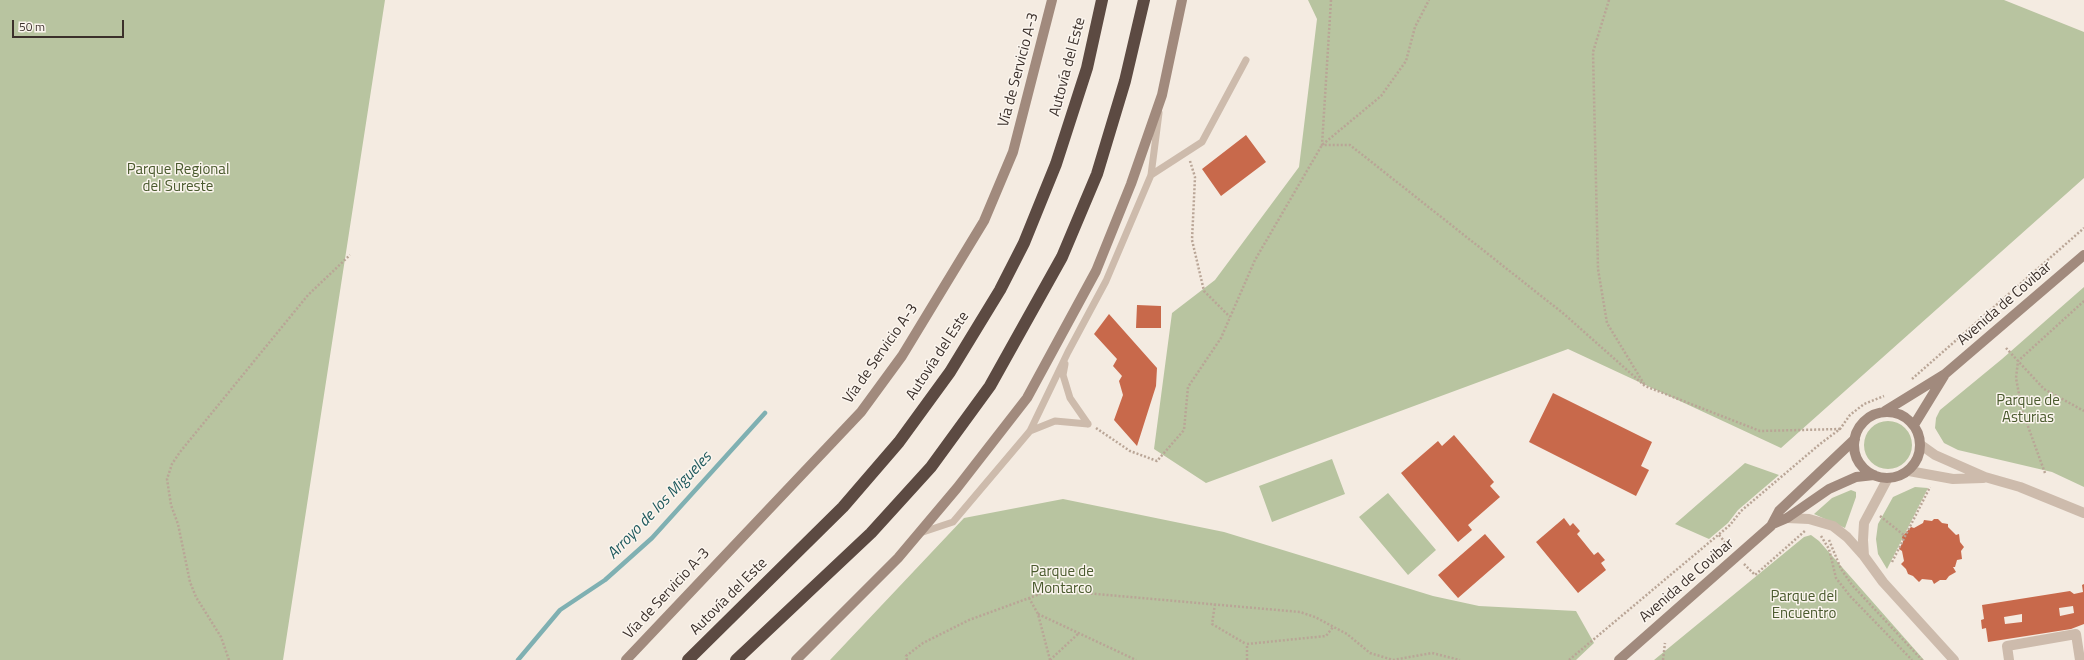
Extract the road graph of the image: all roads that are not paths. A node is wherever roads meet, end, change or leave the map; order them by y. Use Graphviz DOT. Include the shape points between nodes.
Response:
graph roads {
  1 [pos="1052,0"];
  2 [pos="1102,0"];
  3 [pos="1144,0"];
  4 [pos="1182,0"];
  5 [pos="1246,60"];
  6 [pos="1162,95"];
  7 [pos="1150,175"];
  8 [pos="2084,255"];
  9 [pos="1068,352"];
  10 [pos="1945,374"];
  11 [pos="1886,411"];
  12 [pos="1914,425"];
  13 [pos="1030,431"];
  14 [pos="1855,439"];
  15 [pos="1921,445"];
  16 [pos="1909,471"];
  17 [pos="1874,476"];
  18 [pos="1888,478"];
  19 [pos="1985,478"];
  20 [pos="2084,513"];
  21 [pos="1787,518"];
  22 [pos="1773,524"];
  23 [pos="920,533"];
  24 [pos="1864,556"];
  25 [pos="626,660"];
  26 [pos="688,660"];
  27 [pos="736,660"];
  28 [pos="796,660"];
  29 [pos="1620,660"];
  30 [pos="1954,660"];
  31 [pos="2009,660"];
  32 [pos="2080,660"];
  1 -- 25 [label="main road, Vía de Servicio A-3" via="1013,152 984,221 902,356 861,412"];
  2 -- 26 [label="highway, Autovía del Este" via="1087,68 1056,164 1024,243 1000,290 950,372 899,442 843,507"];
  3 -- 27 [label="highway" via="1125,82 1096,174 1062,257 990,386 931,467 871,533"];
  4 -- 6 [label="main road"];
  5 -- 7 [label="lane" via="1202,142"];
  6 -- 7 [label="lane"];
  6 -- 23 [label="main road" via="1131,184 1096,271 1027,398"];
  7 -- 9 [label="lane" via="1106,281"];
  8 -- 10 [label="main road, Avenida de Covibar"];
  9 -- 13 [label="lane"];
  9 -- 13 [label="lane" via="1063,374 1070,398 1088,424 1056,421"];
  10 -- 11 [label="main road, Avenida de Covibar"];
  10 -- 12 [label="main road, Avenida de Covibar"];
  11 -- 12 [label="main road" via="1906,417"];
  11 -- 14 [label="main road" via="1865,420 1858,428"];
  12 -- 15 [label="main road"];
  13 -- 23 [label="lane" via="953,522"];
  14 -- 17 [label="main road" via="1854,450 1858,460 1864,469"];
  14 -- 22 [label="main road, Avenida de Covibar" via="1779,511"];
  15 -- 16 [label="main road" via="1915,464"];
  15 -- 19 [label="street" via="1934,455"];
  16 -- 18 [label="main road"];
  16 -- 19 [label="street" via="1953,479"];
  17 -- 18 [label="main road"];
  17 -- 21 [label="main road, Avenida de Covibar" via="1856,477 1829,489"];
  18 -- 24 [label="street" via="1864,523"];
  19 -- 20 [label="street" via="2020,487"];
  21 -- 22 [label="main road, Avenida de Covibar"];
  21 -- 24 [label="street, Avenida de Covibar" via="1809,519 1833,526"];
  22 -- 29 [label="main road, Avenida de Covibar"];
  23 -- 28 [label="main road"];
  24 -- 30 [label="street, Avenida de Covibar" via="1883,582"];
  31 -- 32 [label="street" via="2007,646 2076,634"];
}
